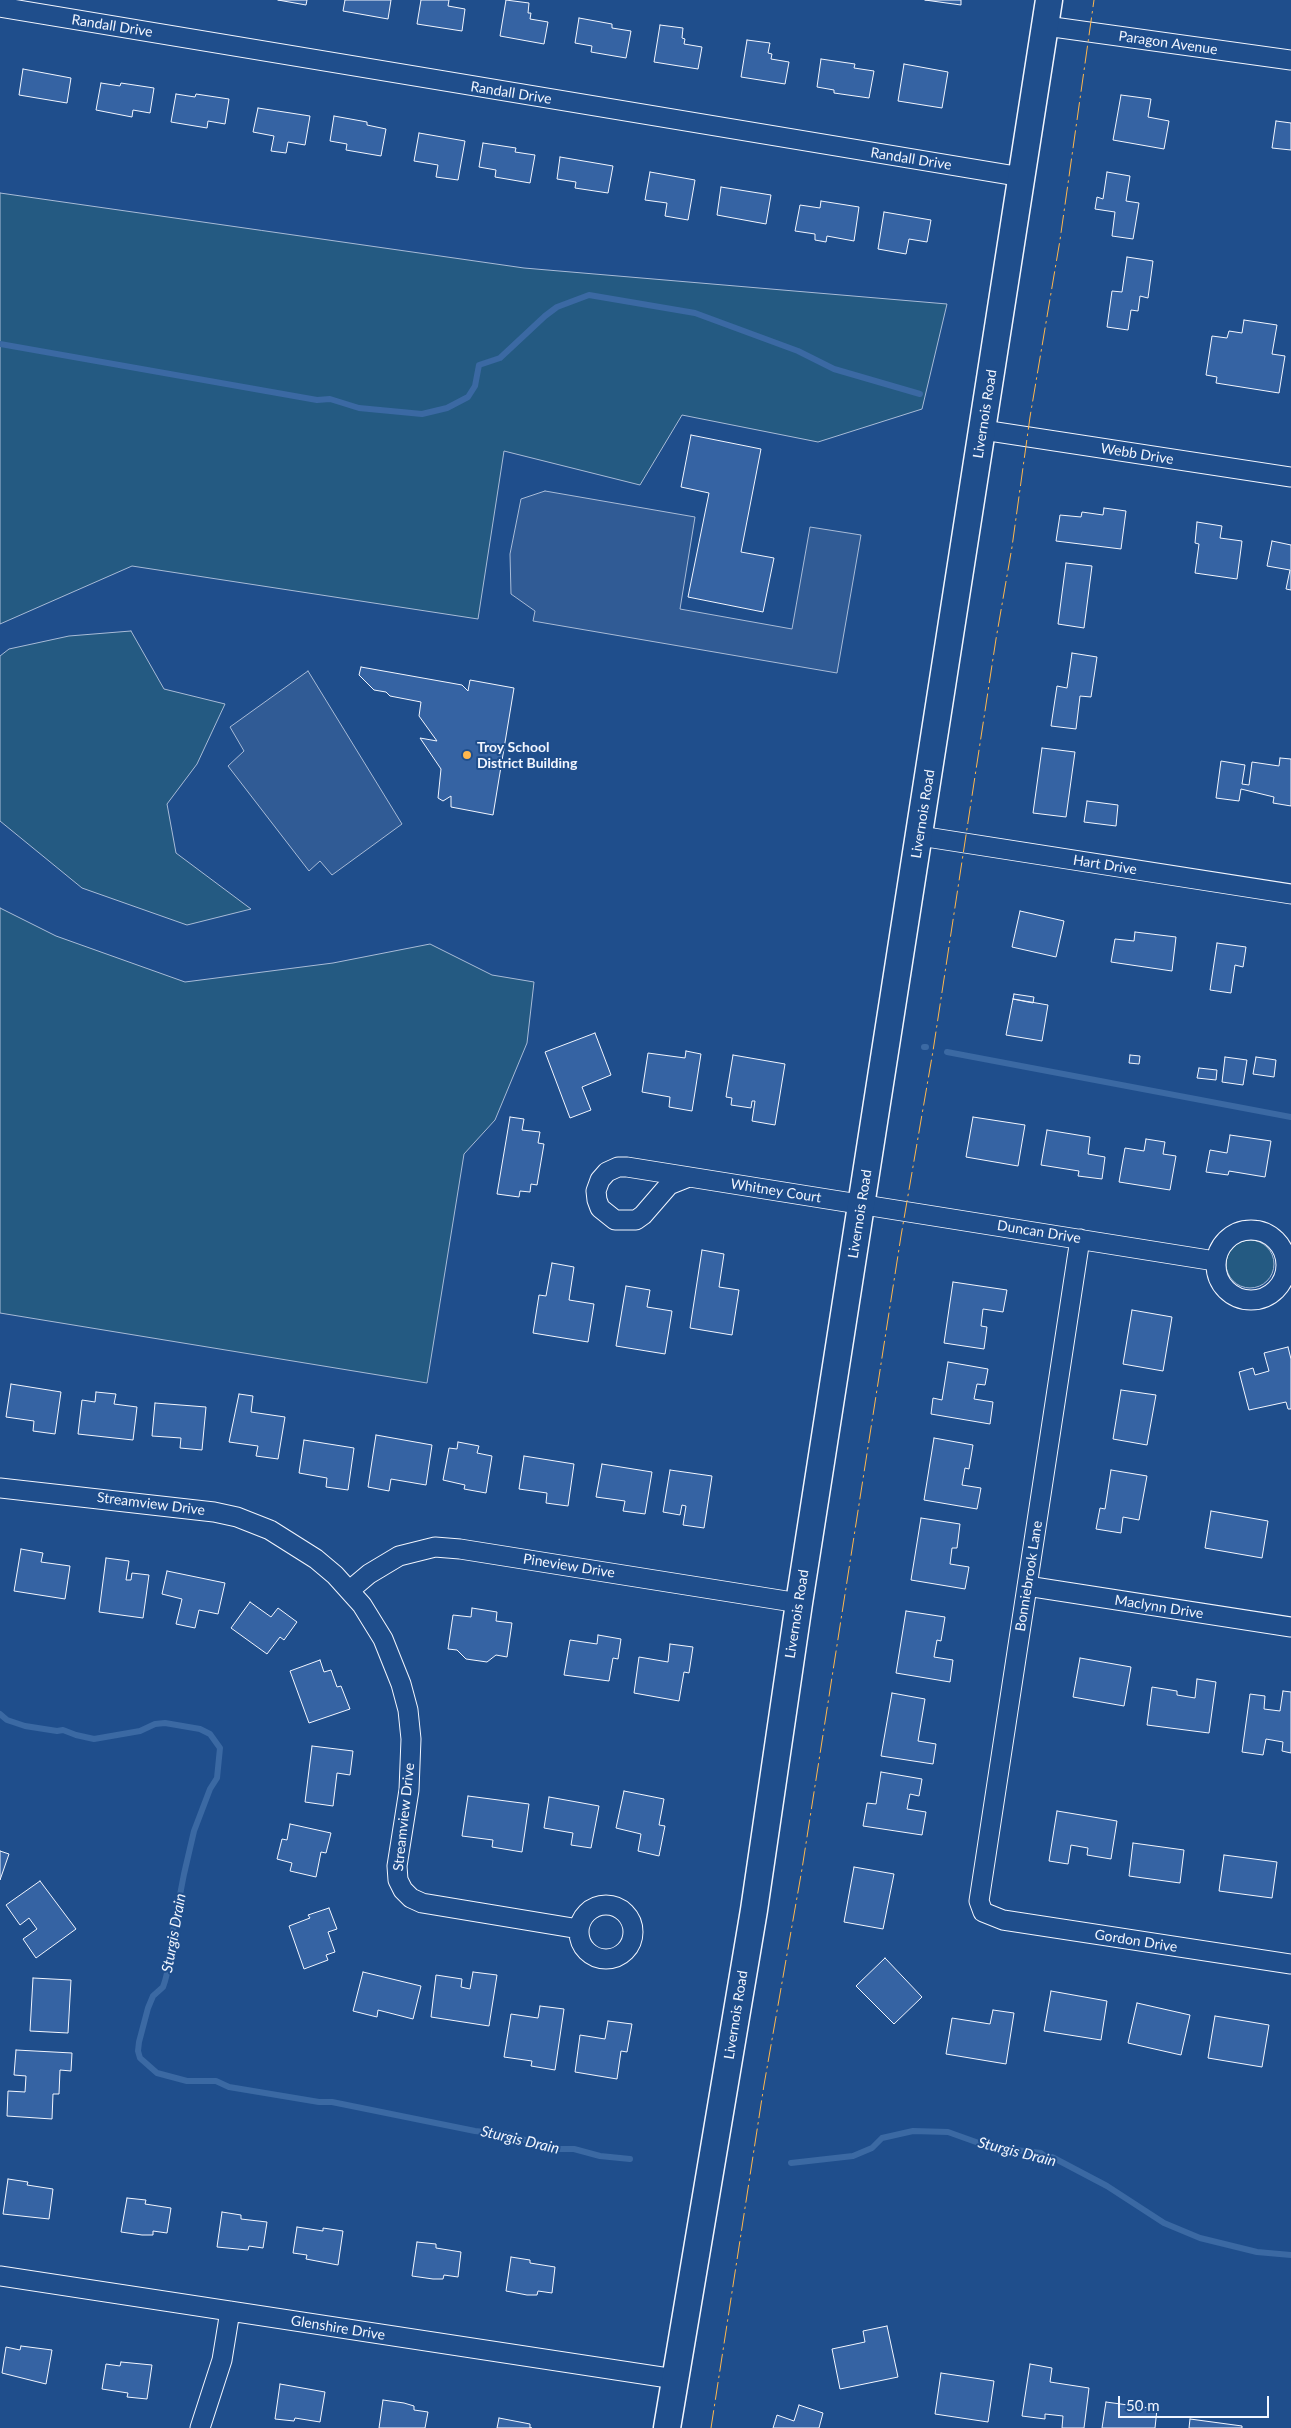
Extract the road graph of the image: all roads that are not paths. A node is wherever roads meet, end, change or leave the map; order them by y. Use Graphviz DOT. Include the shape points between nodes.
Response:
graph roads {
  1 [pos="1050,0"];
  2 [pos="0,7"];
  3 [pos="1046,26"];
  4 [pos="1291,60"];
  5 [pos="1022,177"];
  6 [pos="983,430"];
  7 [pos="1291,477"];
  8 [pos="920,836"];
  9 [pos="1291,894"];
  10 [pos="689,1177"];
  11 [pos="862,1204"];
  12 [pos="1080,1239"];
  13 [pos="1215,1261"];
  14 [pos="0,1488"];
  15 [pos="1027,1586"];
  16 [pos="350,1590"];
  17 [pos="799,1603"];
  18 [pos="1291,1627"];
  19 [pos="983,1912"];
  20 [pos="579,1929"];
  21 [pos="1291,1964"];
  22 [pos="0,2276"];
  23 [pos="230,2311"];
  24 [pos="675,2379"];
  25 [pos="200,2428"];
  26 [pos="667,2428"];
  1 -- 3 [label="main road, Livernois Road"];
  2 -- 5 [label="street, Randall Drive"];
  3 -- 4 [label="street, Paragon Avenue"];
  3 -- 5 [label="main road, Livernois Road"];
  5 -- 6 [label="main road, Livernois Road"];
  6 -- 7 [label="street, Webb Drive"];
  6 -- 8 [label="main road, Livernois Road"];
  8 -- 9 [label="street, Hart Drive"];
  8 -- 11 [label="main road, Livernois Road"];
  10 -- 11 [label="street, Whitney Court"];
  11 -- 12 [label="street, Duncan Drive"];
  11 -- 17 [label="main road, Livernois Road"];
  12 -- 13 [label="street, Duncan Drive"];
  12 -- 15 [label="street, Bonniebrook Lane"];
  14 -- 16 [label="street, Streamview Drive" via="190,1508 237,1517 298,1546"];
  15 -- 18 [label="street, Maclynn Drive"];
  15 -- 19 [label="street, Bonniebrook Lane" via="980,1893"];
  16 -- 17 [label="street, Pineview Drive" via="399,1556 435,1547"];
  16 -- 20 [label="street, Streamview Drive" via="383,1638 408,1710 411,1769 397,1866 403,1890 422,1903"];
  17 -- 24 [label="main road, Livernois Road" via="754,1910"];
  19 -- 21 [label="street, Gordon Drive" via="1004,1920"];
  22 -- 23 [label="street, Glenshire Drive"];
  23 -- 24 [label="street, Glenshire Drive"];
  23 -- 25 [label="street" via="222,2360"];
  24 -- 26 [label="main road, Livernois Road"];
}
